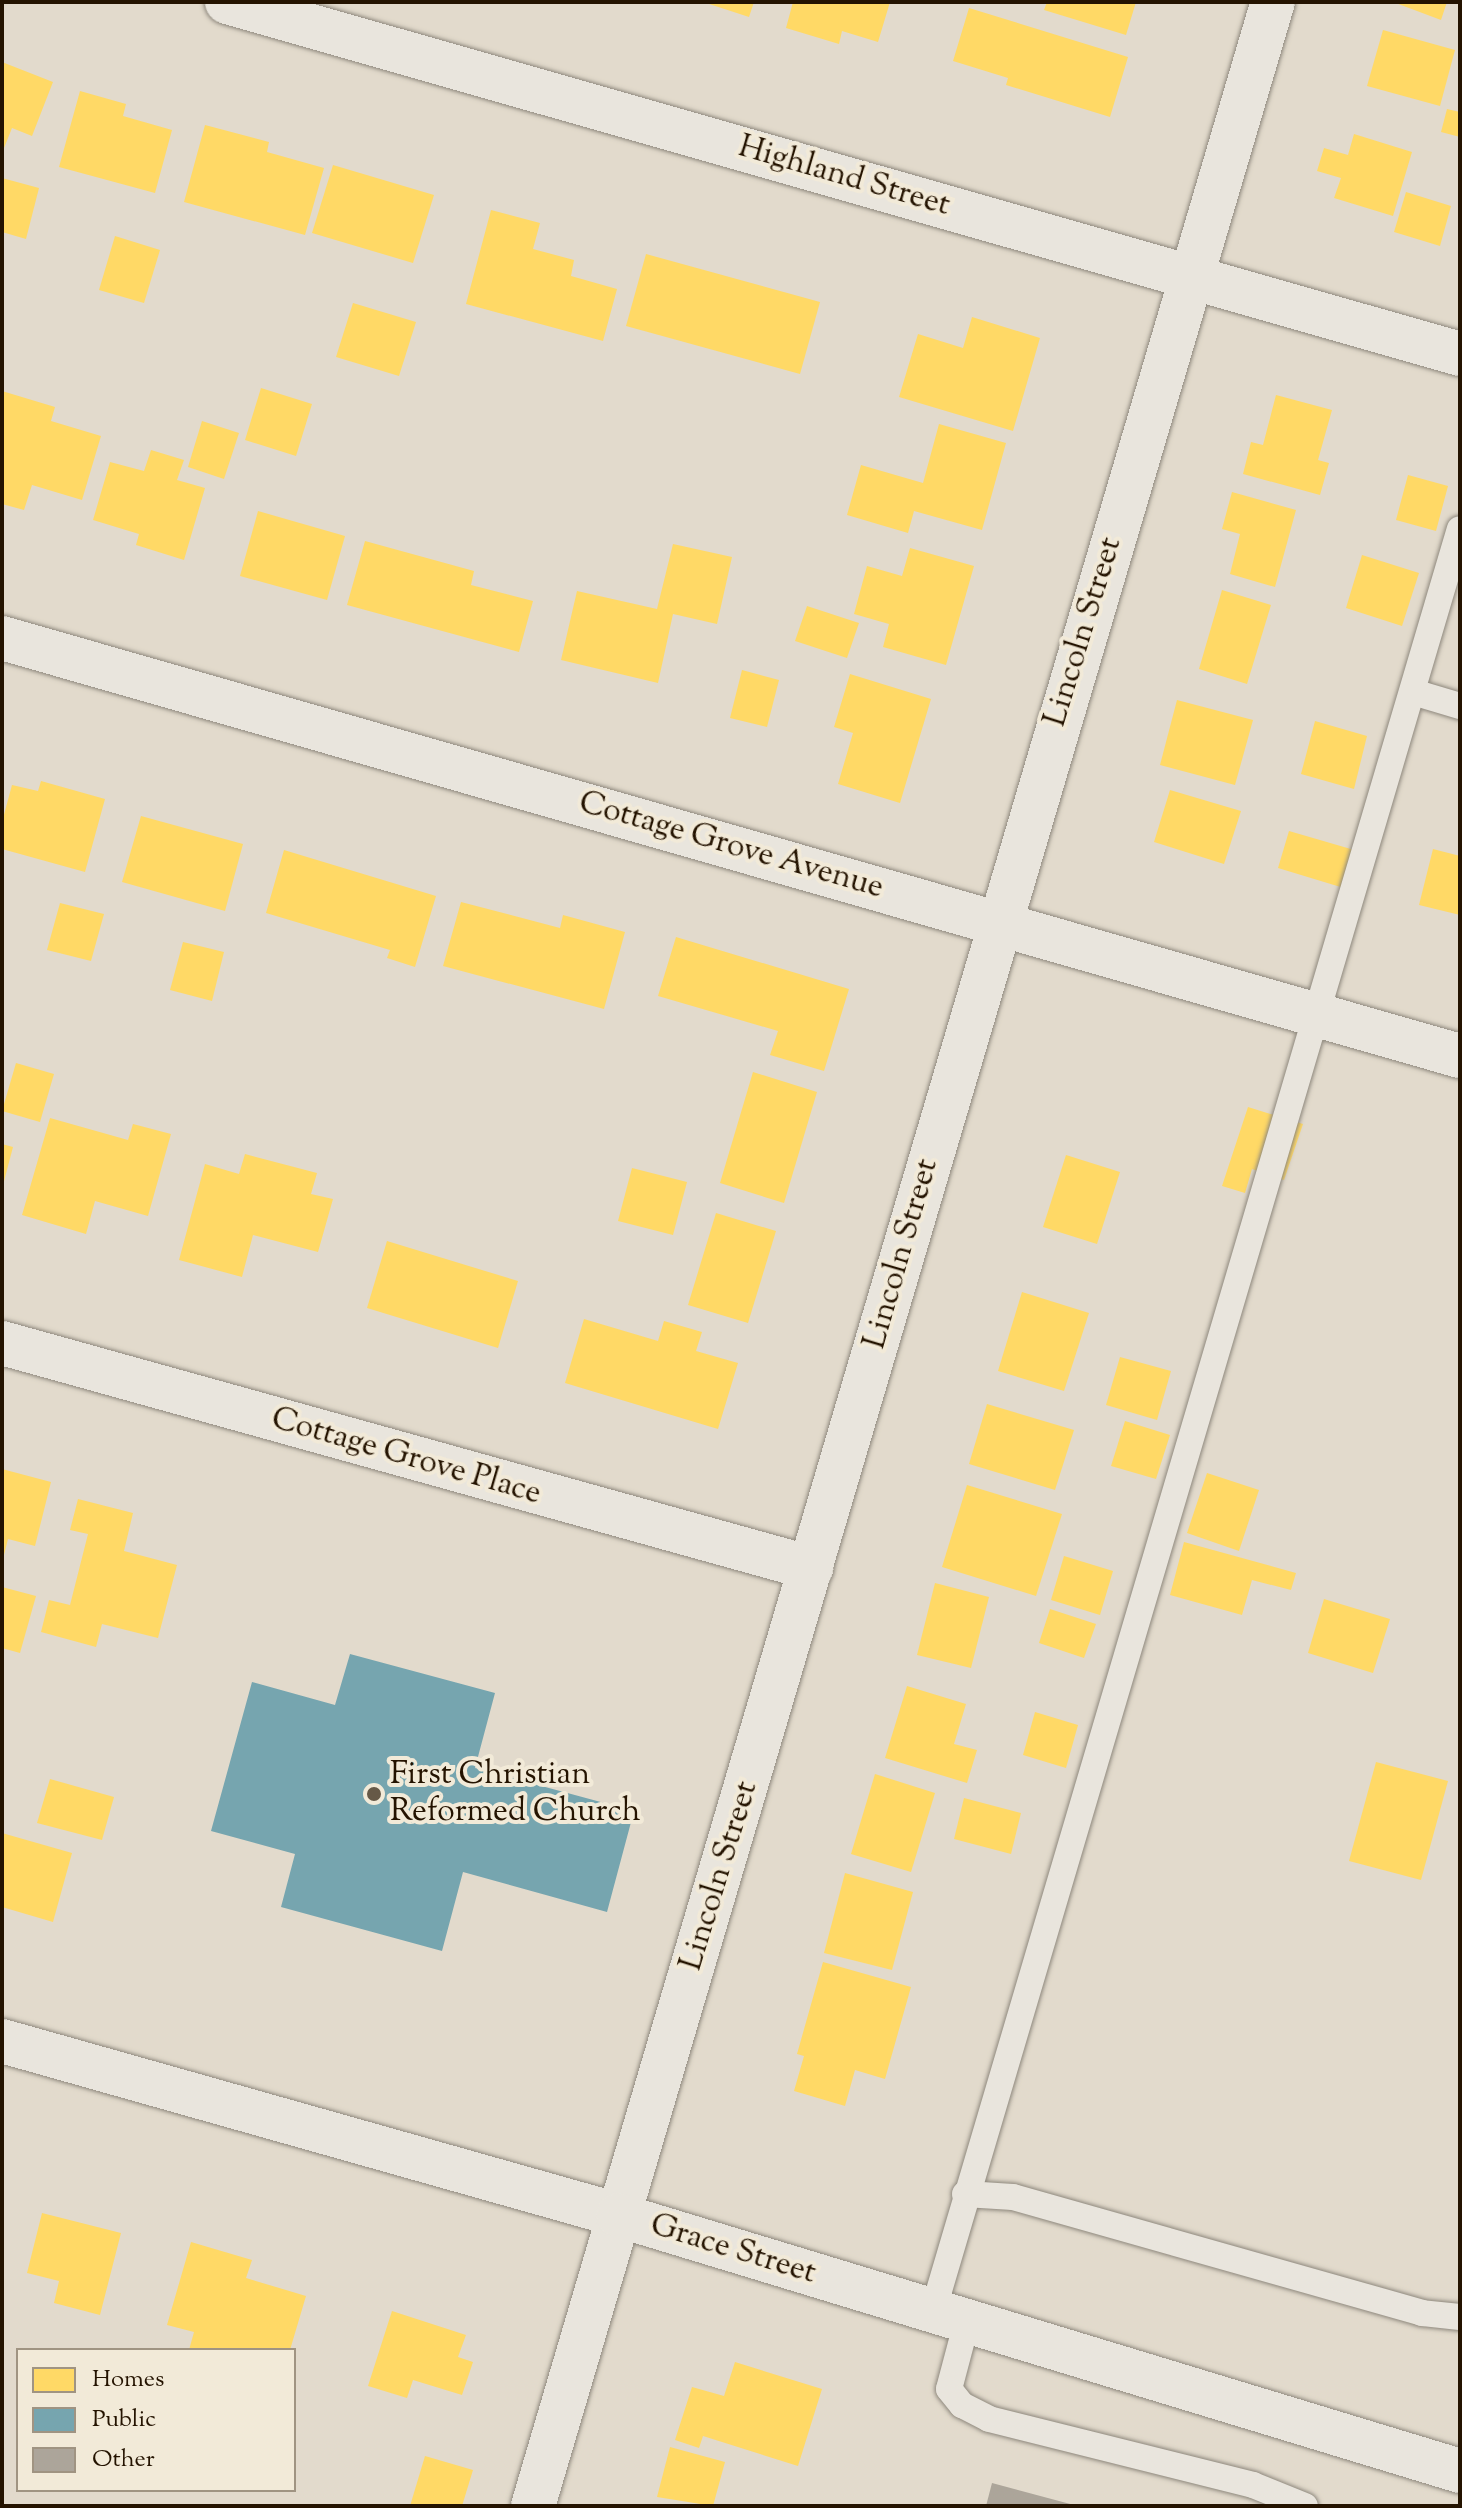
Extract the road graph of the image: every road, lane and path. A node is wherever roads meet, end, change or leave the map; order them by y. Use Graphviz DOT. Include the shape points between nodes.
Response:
graph roads {
  1 [pos="227,2"];
  2 [pos="1273,2"];
  3 [pos="1190,276"];
  4 [pos="1460,354"];
  5 [pos="1460,529"];
  6 [pos="2,638"];
  7 [pos="1413,692"];
  8 [pos="1460,706"];
  9 [pos="998,921"];
  10 [pos="1319,1015"];
  11 [pos="1460,1056"];
  12 [pos="2,1343"];
  13 [pos="811,1568"];
  14 [pos="2,2041"];
  15 [pos="965,2194"];
  16 [pos="618,2215"];
  17 [pos="950,2316"];
  18 [pos="1460,2317"];
  19 [pos="1460,2471"];
  20 [pos="533,2506"];
  21 [pos="1305,2506"];
  1 -- 3 [label="street, Highland Street"];
  2 -- 3 [label="street, Lincoln Street"];
  3 -- 4 [label="street, Highland Street"];
  3 -- 9 [label="street, Lincoln Street"];
  5 -- 7 [label="lane"];
  6 -- 9 [label="street, Cottage Grove Avenue"];
  7 -- 8 [label="lane"];
  7 -- 10 [label="lane"];
  9 -- 10 [label="street, Cottage Grove Avenue"];
  9 -- 13 [label="street, Lincoln Street"];
  10 -- 11 [label="street, Cottage Grove Avenue"];
  10 -- 15 [label="lane"];
  12 -- 13 [label="street, Cottage Grove Place"];
  13 -- 16 [label="street, Lincoln Street"];
  14 -- 16 [label="street, Grace Street"];
  15 -- 17 [label="lane"];
  15 -- 18 [label="lane" via="1013,2197 1422,2313"];
  16 -- 17 [label="street, Grace Street"];
  16 -- 20 [label="street, Lincoln Street"];
  17 -- 19 [label="street, Grace Street"];
  17 -- 21 [label="lane" via="949,2389 962,2405 989,2419 1253,2485"];
}
